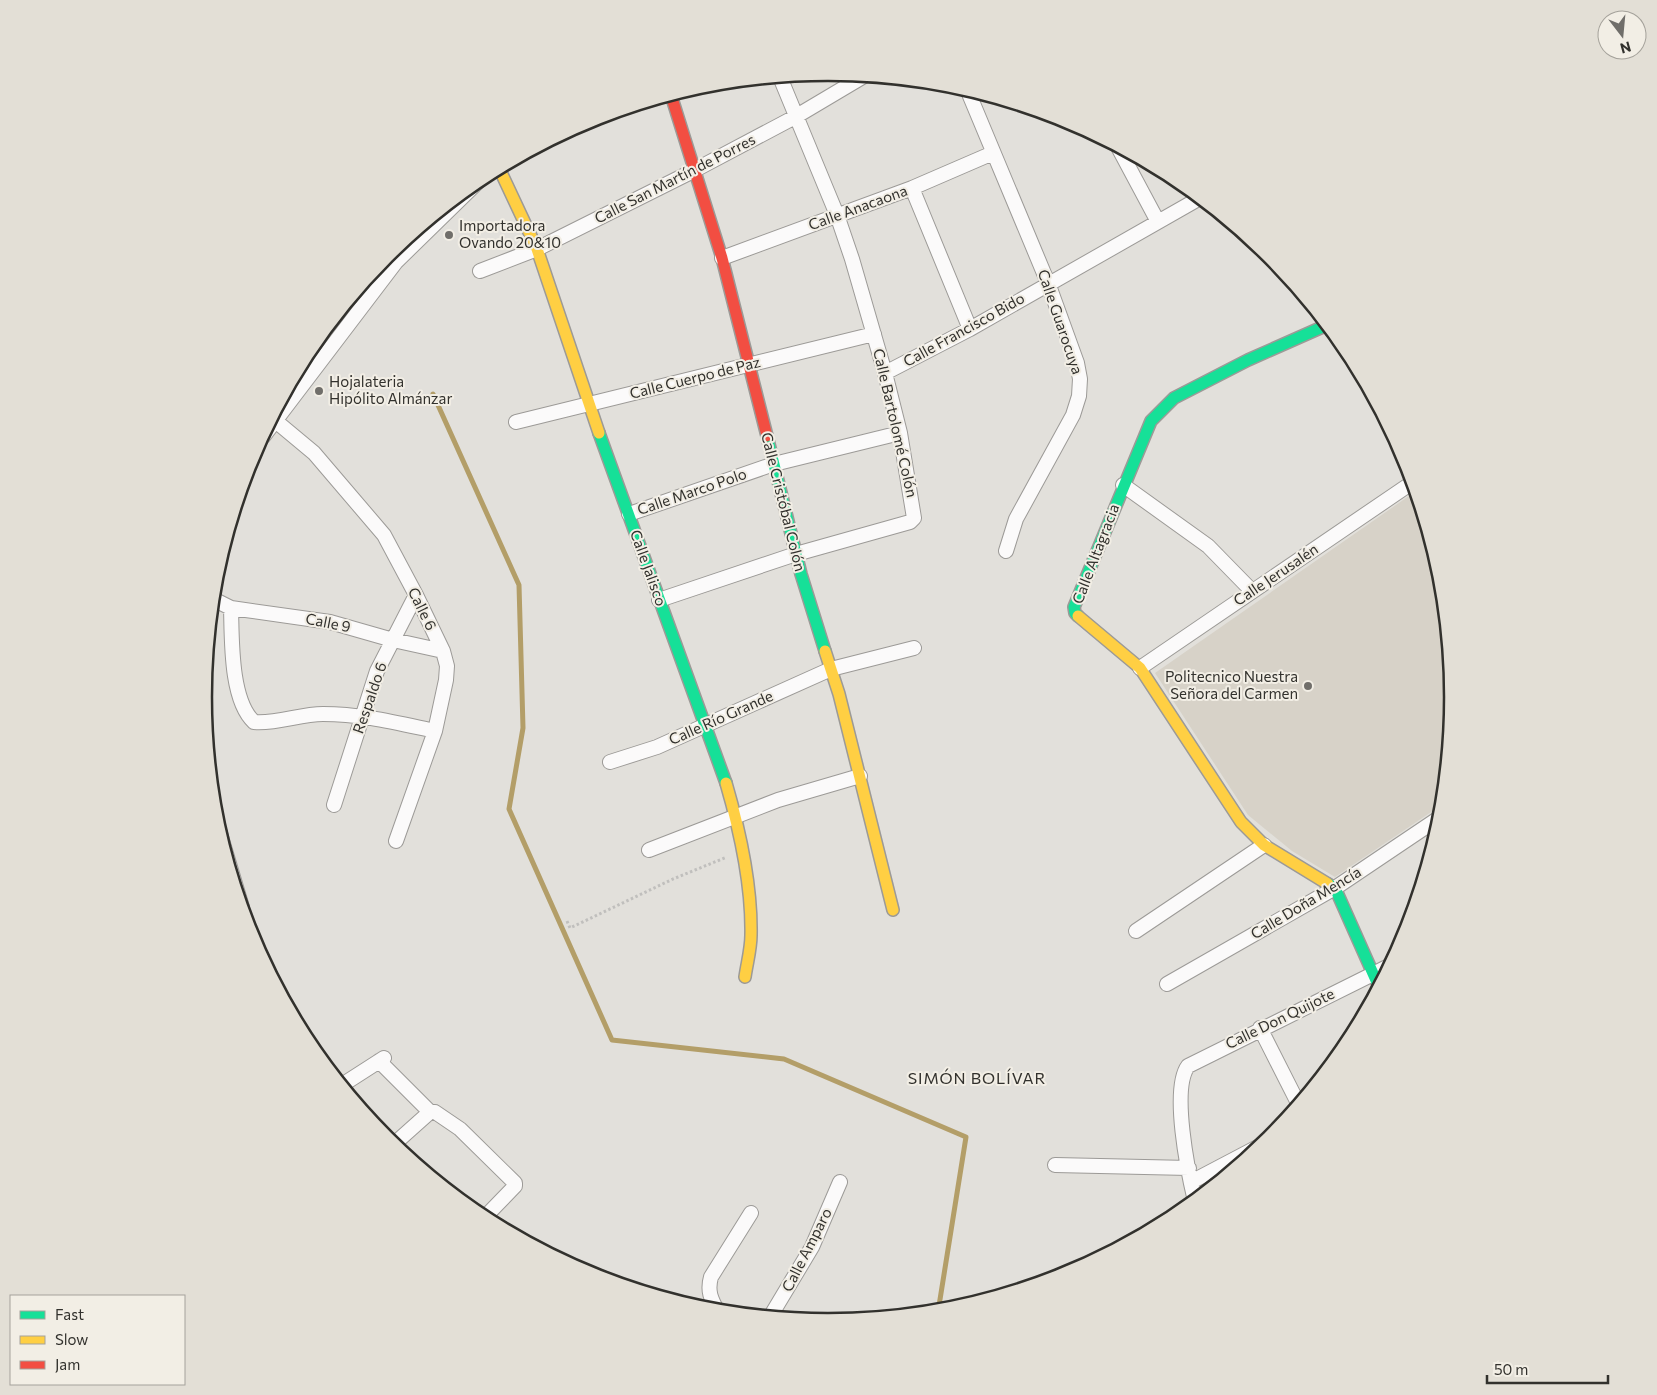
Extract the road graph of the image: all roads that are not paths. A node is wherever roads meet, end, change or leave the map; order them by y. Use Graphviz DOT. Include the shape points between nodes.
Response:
graph roads {
  1 [pos="853,82"];
  2 [pos="782,84"];
  3 [pos="970,98"];
  4 [pos="673,101"];
  5 [pos="794,117"];
  6 [pos="993,153"];
  7 [pos="1123,157"];
  8 [pos="693,171"];
  9 [pos="503,174"];
  10 [pos="912,188"];
  11 [pos="1193,201"];
  12 [pos="837,215"];
  13 [pos="1157,220"];
  14 [pos="537,250"];
  15 [pos="722,258"];
  16 [pos="480,271"];
  17 [pos="376,280"];
  18 [pos="1048,283"];
  19 [pos="1321,328"];
  20 [pos="970,329"];
  21 [pos="874,334"];
  22 [pos="749,364"];
  23 [pos="885,374"];
  24 [pos="291,397"];
  25 [pos="590,404"];
  26 [pos="516,422"];
  27 [pos="277,423"];
  28 [pos="900,433"];
  29 [pos="774,464"];
  30 [pos="1123,485"];
  31 [pos="1407,486"];
  32 [pos="629,514"];
  33 [pos="1006,551"];
  34 [pos="796,554"];
  35 [pos="1252,592"];
  36 [pos="416,595"];
  37 [pos="659,600"];
  38 [pos="220,603"];
  39 [pos="231,608"];
  40 [pos="393,640"];
  41 [pos="914,648"];
  42 [pos="443,651"];
  43 [pos="1140,668"];
  44 [pos="831,669"];
  45 [pos="364,716"];
  46 [pos="706,726"];
  47 [pos="434,731"];
  48 [pos="610,762"];
  49 [pos="860,776"];
  50 [pos="334,805"];
  51 [pos="736,817"];
  52 [pos="1431,825"];
  53 [pos="396,840"];
  54 [pos="1264,845"];
  55 [pos="649,850"];
  56 [pos="1335,888"];
  57 [pos="893,910"];
  58 [pos="1136,930"];
  59 [pos="1381,970"];
  60 [pos="1372,974"];
  61 [pos="745,978"];
  62 [pos="1375,980"];
  63 [pos="1167,984"];
  64 [pos="1260,1028"];
  65 [pos="347,1082"];
  66 [pos="1296,1099"];
  67 [pos="430,1112"];
  68 [pos="399,1139"];
  69 [pos="1245,1151"];
  70 [pos="1055,1165"];
  71 [pos="1190,1175"];
  72 [pos="840,1182"];
  73 [pos="1194,1194"];
  74 [pos="490,1212"];
  75 [pos="751,1213"];
  76 [pos="713,1303"];
  77 [pos="774,1311"];
  1 -- 5 [label="street, Calle San Martín de Porres"];
  2 -- 5 [label="street, Calle Bartolomé Colón"];
  3 -- 6 [label="street, Calle Guarocuya"];
  4 -- 8 [label="street, Calle Cristóbal Colón"];
  5 -- 8 [label="street, Calle San Martín de Porres"];
  5 -- 12 [label="street, Calle Bartolomé Colón"];
  6 -- 10 [label="street, Calle Anacaona"];
  6 -- 18 [label="street, Calle Guarocuya"];
  7 -- 13 [label="street"];
  8 -- 14 [label="street, Calle San Martín de Porres"];
  8 -- 15 [label="street, Calle Cristóbal Colón"];
  9 -- 14 [label="street, Calle Jalisco"];
  10 -- 12 [label="street, Calle Anacaona"];
  10 -- 20 [label="street"];
  11 -- 13 [label="street, Calle Francisco Bido"];
  12 -- 15 [label="street, Calle Anacaona"];
  12 -- 21 [label="street, Calle Bartolomé Colón"];
  13 -- 18 [label="street, Calle Francisco Bido"];
  14 -- 16 [label="street, Calle San Martín de Porres"];
  14 -- 25 [label="street, Calle Jalisco"];
  15 -- 22 [label="street, Calle Cristóbal Colón"];
  17 -- 24 [label="street"];
  18 -- 20 [label="street, Calle Francisco Bido"];
  18 -- 33 [label="street, Calle Guarocuya" via="1077,362 1079,396 1073,415 1016,519"];
  19 -- 30 [label="street, Calle Altagracia" via="1174,398 1151,421"];
  20 -- 23 [label="street, Calle Francisco Bido"];
  21 -- 22 [label="street, Calle Cuerpo de Paz"];
  21 -- 23 [label="street, Calle Bartolomé Colón"];
  22 -- 25 [label="street, Calle Cuerpo de Paz"];
  22 -- 29 [label="street, Calle Cristóbal Colón"];
  23 -- 28 [label="street, Calle Bartolomé Colón"];
  25 -- 26 [label="street, Calle Cuerpo de Paz"];
  25 -- 32 [label="street, Calle Jalisco"];
  27 -- 36 [label="street, Calle 6" via="314,453 384,535"];
  28 -- 29 [label="street, Calle Marco Polo"];
  28 -- 34 [label="street, Calle Bartolomé Colón" via="914,518 910,522"];
  29 -- 32 [label="street, Calle Marco Polo"];
  29 -- 34 [label="street, Calle Cristóbal Colón"];
  30 -- 35 [label="street" via="1208,546"];
  30 -- 43 [label="street, Calle Altagracia" via="1074,607 1075,613"];
  31 -- 35 [label="street, Calle Jerusalén"];
  32 -- 37 [label="street, Calle Jalisco"];
  34 -- 37 [label="street, Calle Bartolomé Colón"];
  34 -- 44 [label="street, Calle Cristóbal Colón"];
  35 -- 43 [label="street, Calle Jerusalén"];
  36 -- 40 [label="street, Respaldo 6"];
  36 -- 42 [label="street, Calle 6"];
  37 -- 46 [label="street, Calle Jalisco"];
  38 -- 39 [label="street, Calle 9"];
  39 -- 40 [label="street, Calle 9" via="330,622"];
  39 -- 45 [label="street" via="233,663 244,709 254,722 301,715"];
  40 -- 42 [label="street, Calle 9"];
  40 -- 45 [label="street, Respaldo 6" via="377,671"];
  41 -- 44 [label="street, Calle Río Grande"];
  42 -- 47 [label="street, Calle 6" via="446,680"];
  43 -- 54 [label="street, Calle Altagracia" via="1241,822"];
  44 -- 46 [label="street, Calle Río Grande"];
  44 -- 49 [label="street, Calle Cristóbal Colón"];
  45 -- 47 [label="street"];
  45 -- 50 [label="street, Respaldo 6"];
  46 -- 48 [label="street, Calle Río Grande"];
  46 -- 51 [label="street, Calle Jalisco"];
  47 -- 53 [label="street, Calle 6"];
  49 -- 51 [label="street" via="778,800"];
  49 -- 57 [label="street, Calle Cristóbal Colón"];
  51 -- 55 [label="street"];
  51 -- 61 [label="street, Calle Jalisco" via="744,850 751,933"];
  52 -- 56 [label="street, Calle Doña Mencía"];
  54 -- 56 [label="street, Calle Altagracia"];
  54 -- 58 [label="street"];
  56 -- 60 [label="street"];
  56 -- 63 [label="street, Calle Doña Mencía"];
  59 -- 60 [label="street, Calle Don Quijote"];
  60 -- 62 [label="street"];
  60 -- 64 [label="street, Calle Don Quijote"];
  64 -- 66 [label="street"];
  64 -- 71 [label="street, Calle Don Quijote" via="1188,1066 1182,1074 1181,1113"];
  65 -- 67 [label="street" via="381,1060"];
  67 -- 68 [label="street"];
  67 -- 74 [label="street" via="435,1112 460,1130 515,1186"];
  69 -- 71 [label="street"];
  70 -- 71 [label="street"];
  71 -- 73 [label="street"];
  72 -- 77 [label="street, Calle Amparo" via="812,1247"];
  75 -- 76 [label="street" via="711,1277 708,1287"];
}
